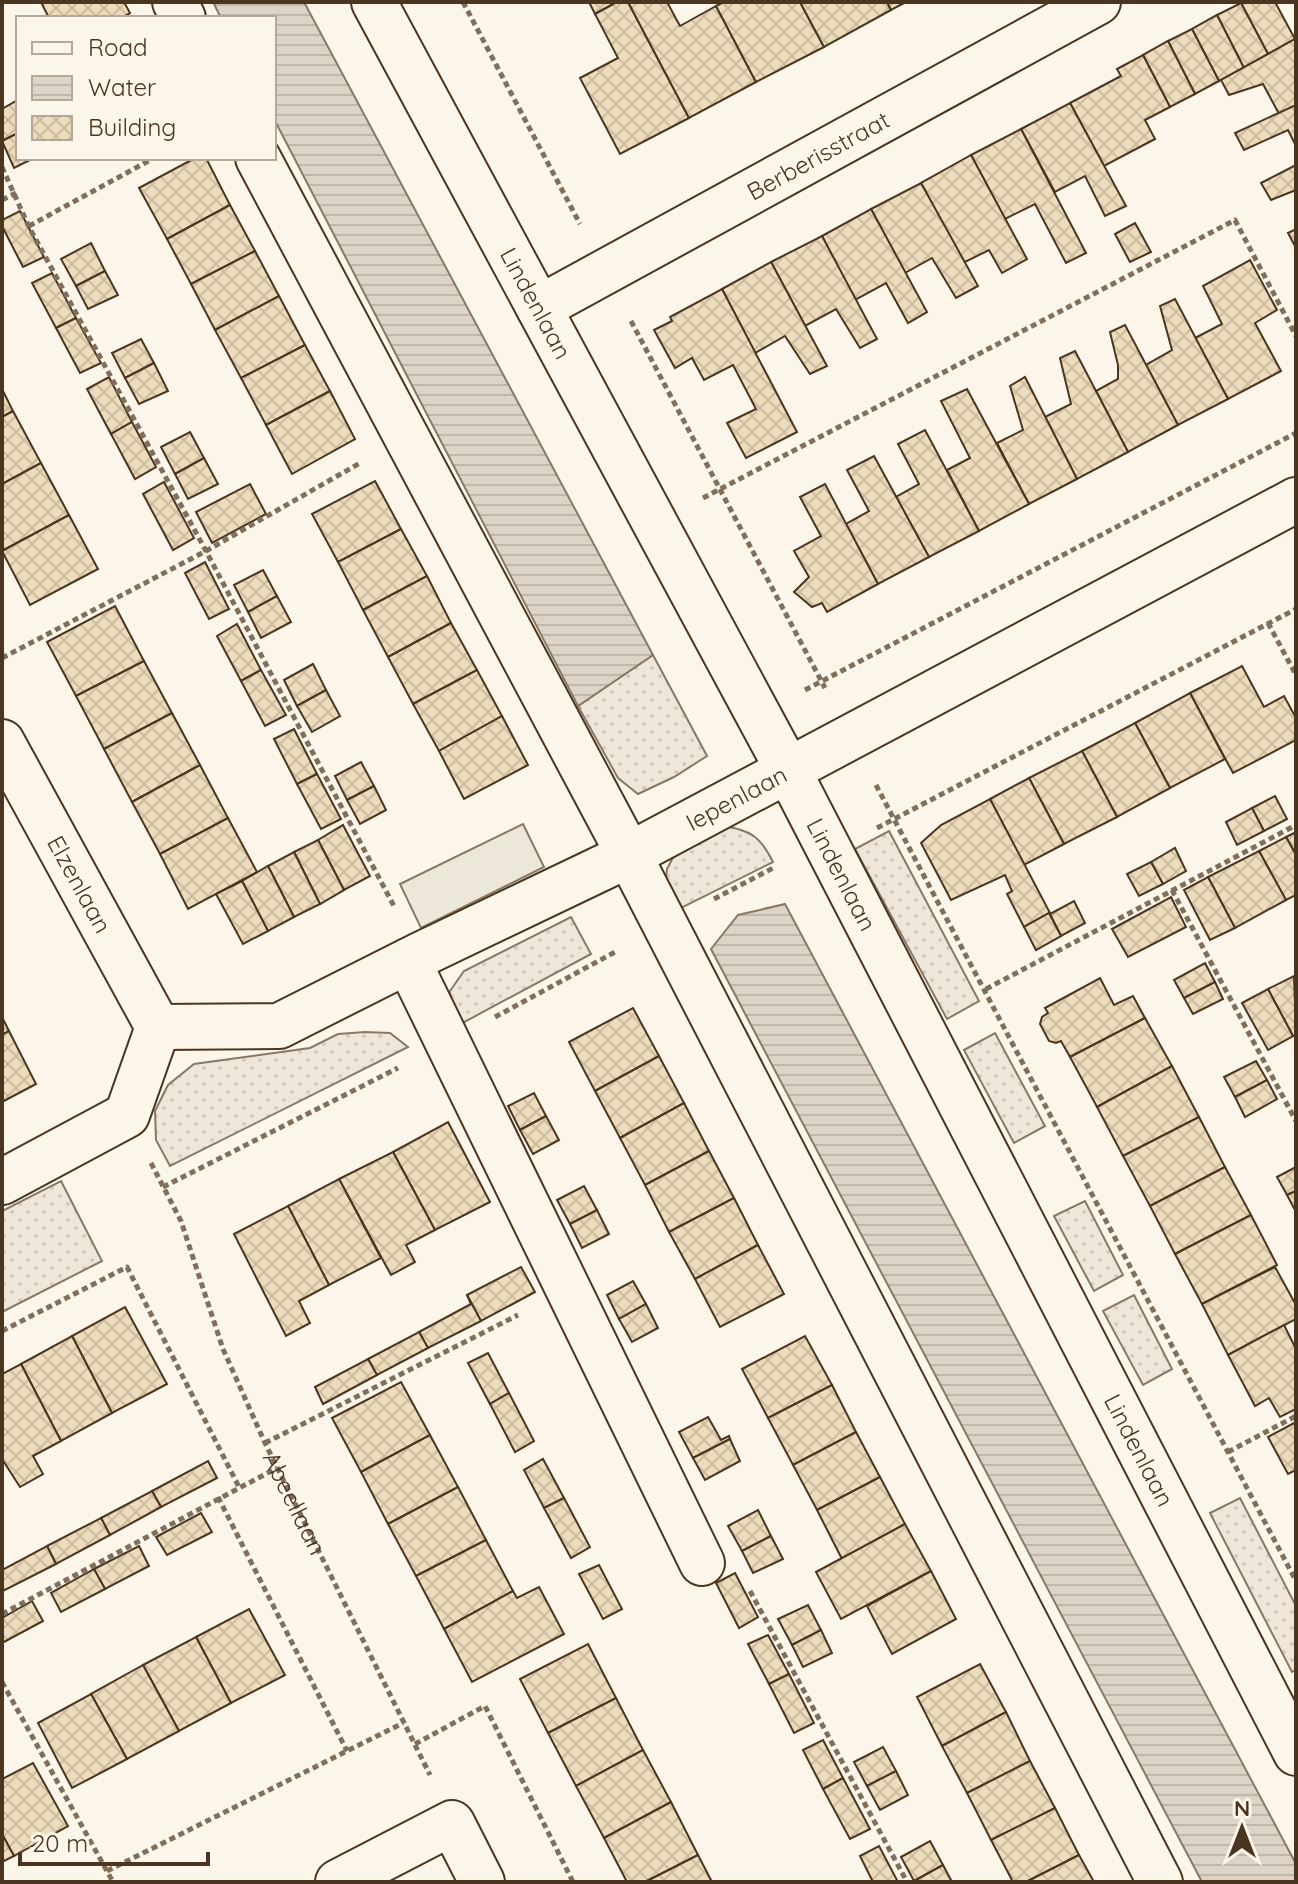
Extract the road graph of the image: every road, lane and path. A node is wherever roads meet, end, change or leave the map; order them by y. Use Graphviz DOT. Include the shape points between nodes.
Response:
graph roads {
  1 [pos="374,2"];
  2 [pos="463,2"];
  3 [pos="1098,2"];
  4 [pos="150,160"];
  5 [pos="259,160"];
  6 [pos="2,167"];
  7 [pos="16,193"];
  8 [pos="2,200"];
  9 [pos="29,227"];
  10 [pos="606,274"];
  11 [pos="539,308"];
  12 [pos="1296,336"];
  13 [pos="1296,433"];
  14 [pos="406,437"];
  15 [pos="720,489"];
  16 [pos="1296,500"];
  17 [pos="655,524"];
  18 [pos="206,551"];
  19 [pos="1296,609"];
  20 [pos="1268,623"];
  21 [pos="2,658"];
  22 [pos="1296,675"];
  23 [pos="822,682"];
  24 [pos="758,714"];
  25 [pos="851,736"];
  26 [pos="2,742"];
  27 [pos="788,770"];
  28 [pos="894,819"];
  29 [pos="1296,825"];
  30 [pos="831,852"];
  31 [pos="629,855"];
  32 [pos="1172,890"];
  33 [pos="414,958"];
  34 [pos="986,989"];
  35 [pos="158,1027"];
  36 [pos="127,1115"];
  37 [pos="1296,1121"];
  38 [pos="2,1182"];
  39 [pos="569,1289"];
  40 [pos="2,1331"];
  41 [pos="1296,1416"];
  42 [pos="265,1443"];
  43 [pos="1228,1452"];
  44 [pos="277,1468"];
  45 [pos="239,1487"];
  46 [pos="218,1497"];
  47 [pos="702,1563"];
  48 [pos="1296,1581"];
  49 [pos="2,1614"];
  50 [pos="2,1682"];
  51 [pos="403,1723"];
  52 [pos="415,1744"];
  53 [pos="1295,1749"];
  54 [pos="347,1751"];
  55 [pos="452,1823"];
  56 [pos="107,1871"];
  57 [pos="113,1882"];
  58 [pos="338,1882"];
  59 [pos="482,1882"];
  60 [pos="573,1882"];
  61 [pos="907,1882"];
  62 [pos="1160,1882"];
  1 -- 11 [label="street, Lindenlaan"];
  2 -- 10 [label="path"];
  3 -- 10 [label="street, Berberisstraat"];
  4 -- 9 [label="path"];
  5 -- 14 [label="street"];
  6 -- 7 [label="path"];
  7 -- 8 [label="path"];
  7 -- 9 [label="path"];
  9 -- 18 [label="path"];
  10 -- 11 [label="street, Berberisstraat"];
  10 -- 15 [label="path"];
  11 -- 17 [label="street, Lindenlaan"];
  12 -- 15 [label="path" via="1235,220"];
  13 -- 23 [label="path"];
  14 -- 18 [label="path"];
  14 -- 31 [label="street"];
  15 -- 17 [label="path"];
  15 -- 23 [label="path"];
  16 -- 25 [label="street, Iepenlaan"];
  17 -- 24 [label="street, Lindenlaan"];
  18 -- 21 [label="path"];
  18 -- 33 [label="path"];
  19 -- 20 [label="path"];
  20 -- 22 [label="path"];
  20 -- 28 [label="path"];
  23 -- 24 [label="path"];
  23 -- 25 [label="path"];
  24 -- 27 [label="street, Lindenlaan"];
  25 -- 27 [label="street, Iepenlaan"];
  25 -- 28 [label="path"];
  26 -- 35 [label="street, Elzenlaan"];
  27 -- 30 [label="street, Lindenlaan"];
  27 -- 31 [label="street, Iepenlaan"];
  28 -- 30 [label="path"];
  28 -- 34 [label="path"];
  29 -- 32 [label="path"];
  30 -- 53 [label="street, Lindenlaan"];
  31 -- 33 [label="street, Iepenlaan"];
  31 -- 62 [label="street"];
  32 -- 34 [label="path"];
  32 -- 37 [label="path"];
  33 -- 35 [label="street, Iepenlaan" via="279,1026"];
  33 -- 39 [label="street"];
  34 -- 43 [label="path"];
  35 -- 36 [label="street"];
  36 -- 38 [label="street"];
  36 -- 42 [label="path, Abeellaan" via="181,1221 223,1349"];
  39 -- 42 [label="path"];
  39 -- 47 [label="street"];
  40 -- 45 [label="path" via="127,1267"];
  41 -- 43 [label="path"];
  42 -- 44 [label="path, Abeellaan"];
  43 -- 48 [label="path"];
  44 -- 45 [label="path"];
  44 -- 51 [label="path, Abeellaan"];
  45 -- 46 [label="path"];
  46 -- 49 [label="path"];
  46 -- 54 [label="path"];
  47 -- 61 [label="path" via="735,1563"];
  50 -- 56 [label="path"];
  51 -- 52 [label="path, Abeellaan"];
  51 -- 54 [label="path"];
  52 -- 55 [label="path, Abeellaan"];
  52 -- 60 [label="path" via="485,1706"];
  54 -- 56 [label="path"];
  55 -- 58 [label="street"];
  55 -- 59 [label="street"];
  56 -- 57 [label="path"];
}
